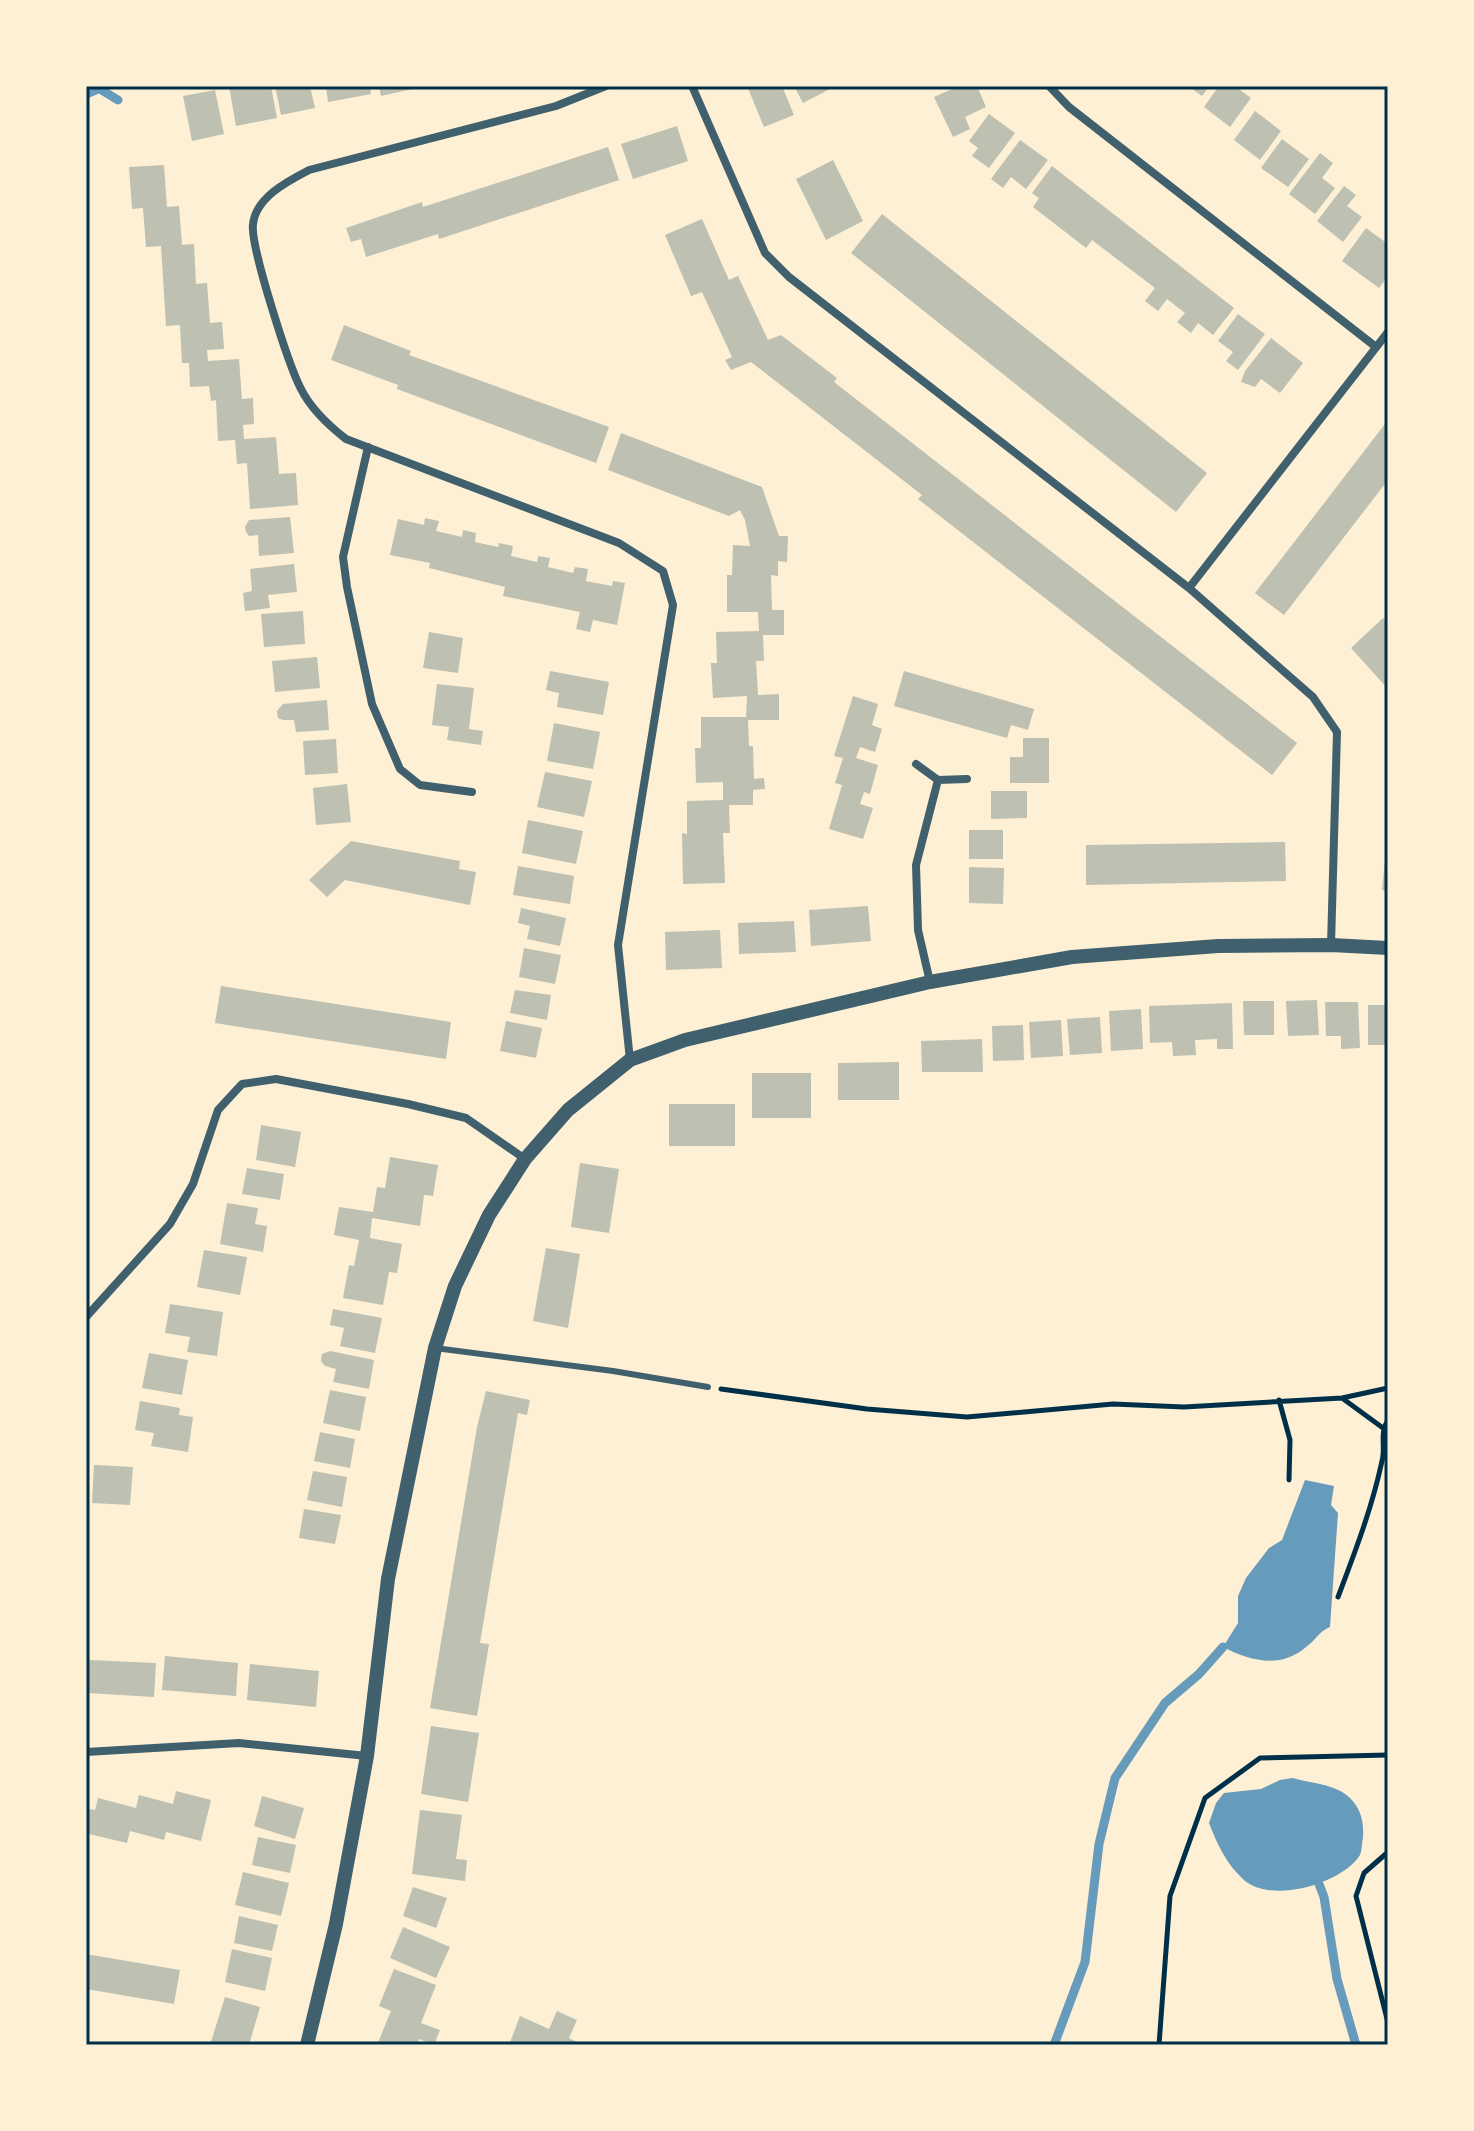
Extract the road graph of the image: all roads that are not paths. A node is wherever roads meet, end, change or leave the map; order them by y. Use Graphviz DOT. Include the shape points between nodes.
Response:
graph roads {
  1 [pos="606,86"];
  2 [pos="692,86"];
  3 [pos="1049,86"];
  4 [pos="1388,332"];
  5 [pos="1376,347"];
  6 [pos="368,447"];
  7 [pos="1189,588"];
  8 [pos="916,764"];
  9 [pos="967,779"];
  10 [pos="938,780"];
  11 [pos="472,792"];
  12 [pos="1331,945"];
  13 [pos="1388,948"];
  14 [pos="930,982"];
  15 [pos="630,1060"];
  16 [pos="525,1159"];
  17 [pos="86,1317"];
  18 [pos="435,1348"];
  19 [pos="708,1387"];
  20 [pos="86,1752"];
  21 [pos="367,1756"];
  22 [pos="307,2045"];
  1 -- 6 [label="street" via="556,106 309,170 281,184 263,203 253,223 257,251 301,390 324,421 346,439"];
  2 -- 7 [label="street" via="765,253"];
  3 -- 5 [label="street"];
  4 -- 5 [label="street"];
  5 -- 7 [label="street"];
  6 -- 11 [label="street" via="343,557 372,704 400,769 420,785"];
  6 -- 15 [label="street" via="619,543 663,571 673,605 618,945"];
  7 -- 12 [label="street" via="1313,697 1337,732"];
  8 -- 10 [label="street"];
  9 -- 10 [label="street"];
  10 -- 14 [label="street" via="916,865 918,930"];
  12 -- 13 [label="street"];
  12 -- 14 [label="street" via="1218,946 1072,957"];
  14 -- 15 [label="street" via="685,1040"];
  15 -- 16 [label="street" via="568,1110"];
  16 -- 17 [label="street" via="466,1118 276,1079 242,1084 218,1110 193,1184 170,1224"];
  16 -- 18 [label="street" via="489,1215 455,1286"];
  18 -- 19 [label="lane"];
  18 -- 21 [label="street" via="388,1579"];
  20 -- 21 [label="street" via="239,1743"];
  21 -- 22 [label="street"];
}
